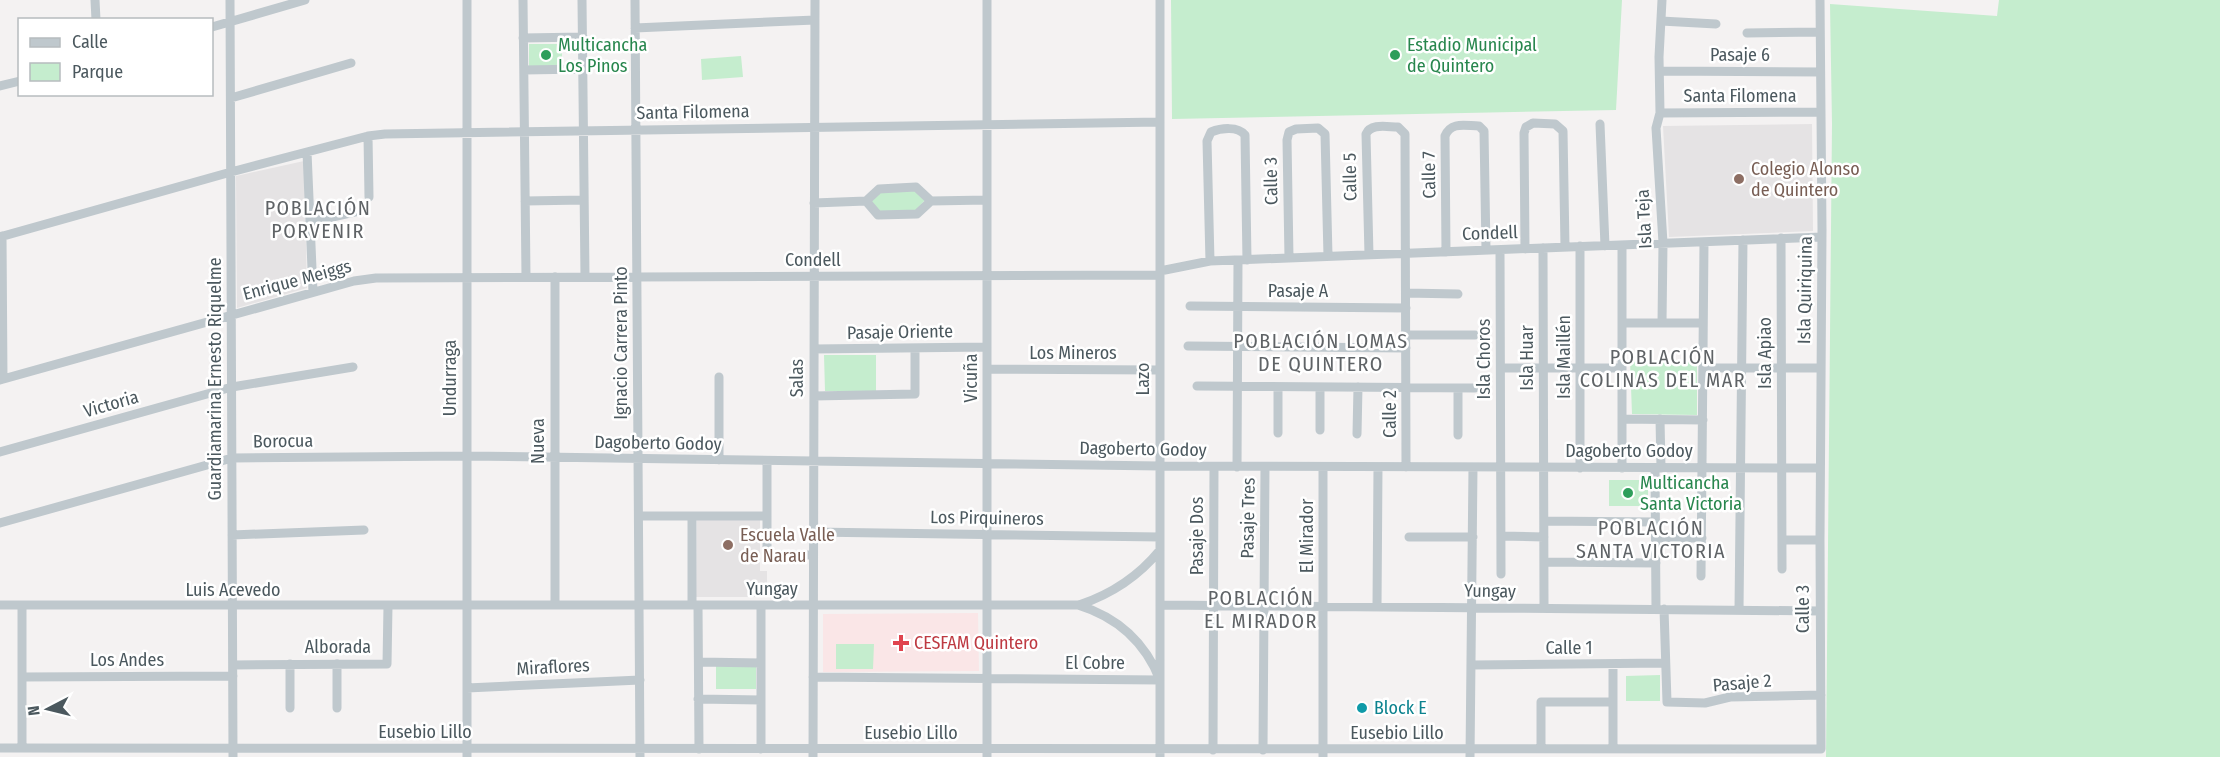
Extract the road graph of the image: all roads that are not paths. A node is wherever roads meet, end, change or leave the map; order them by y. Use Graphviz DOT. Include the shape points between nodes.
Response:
graph roads {
  1 [pos="95,0"];
  2 [pos="230,0"];
  3 [pos="305,0"];
  4 [pos="467,0"];
  5 [pos="523,0"];
  6 [pos="582,0"];
  7 [pos="635,0"];
  8 [pos="815,0"];
  9 [pos="987,0"];
  10 [pos="1160,0"];
  11 [pos="1662,0"];
  12 [pos="1820,0"];
  13 [pos="96,18"];
  14 [pos="230,21"];
  15 [pos="815,21"];
  16 [pos="1661,21"];
  17 [pos="1716,24"];
  18 [pos="213,27"];
  19 [pos="635,28"];
  20 [pos="1820,32"];
  21 [pos="1747,33"];
  22 [pos="583,37"];
  23 [pos="523,38"];
  24 [pos="351,63"];
  25 [pos="583,69"];
  26 [pos="524,70"];
  27 [pos="1660,71"];
  28 [pos="1820,72"];
  29 [pos="18,82"];
  30 [pos="0,86"];
  31 [pos="231,98"];
  32 [pos="1820,112"];
  33 [pos="1660,113"];
  34 [pos="1160,122"];
  35 [pos="987,124"];
  36 [pos="1600,124"];
  37 [pos="814,126"];
  38 [pos="1398,127"];
  39 [pos="636,129"];
  40 [pos="524,130"];
  41 [pos="583,130"];
  42 [pos="467,131"];
  43 [pos="368,136"];
  44 [pos="307,152"];
  45 [pos="231,171"];
  46 [pos="369,197"];
  47 [pos="584,200"];
  48 [pos="987,200"];
  49 [pos="525,201"];
  50 [pos="866,201"];
  51 [pos="931,201"];
  52 [pos="814,203"];
  53 [pos="359,211"];
  54 [pos="310,222"];
  55 [pos="1,236"];
  56 [pos="1822,237"];
  57 [pos="1781,238"];
  58 [pos="1743,240"];
  59 [pos="1704,242"];
  60 [pos="1663,243"];
  61 [pos="1623,245"];
  62 [pos="1580,246"];
  63 [pos="1605,246"];
  64 [pos="1564,247"];
  65 [pos="1543,248"];
  66 [pos="1525,249"];
  67 [pos="1486,250"];
  68 [pos="1500,250"];
  69 [pos="1446,252"];
  70 [pos="1406,253"];
  71 [pos="1369,255"];
  72 [pos="1328,256"];
  73 [pos="1289,258"];
  74 [pos="1243,260"];
  75 [pos="1210,261"];
  76 [pos="1160,273"];
  77 [pos="814,276"];
  78 [pos="987,276"];
  79 [pos="526,277"];
  80 [pos="555,277"];
  81 [pos="585,277"];
  82 [pos="637,277"];
  83 [pos="467,278"];
  84 [pos="313,292"];
  85 [pos="1406,293"];
  86 [pos="1458,294"];
  87 [pos="1191,306"];
  88 [pos="1238,307"];
  89 [pos="1406,308"];
  90 [pos="232,316"];
  91 [pos="1622,323"];
  92 [pos="1662,323"];
  93 [pos="1703,323"];
  94 [pos="1406,335"];
  95 [pos="1475,335"];
  96 [pos="1188,346"];
  97 [pos="1238,346"];
  98 [pos="987,347"];
  99 [pos="915,348"];
  100 [pos="1406,348"];
  101 [pos="814,349"];
  102 [pos="353,367"];
  103 [pos="1501,368"];
  104 [pos="1544,368"];
  105 [pos="1580,368"];
  106 [pos="1622,368"];
  107 [pos="1703,368"];
  108 [pos="1742,368"];
  109 [pos="1782,368"];
  110 [pos="1821,368"];
  111 [pos="987,369"];
  112 [pos="1160,370"];
  113 [pos="719,377"];
  114 [pos="1,379"];
  115 [pos="1197,386"];
  116 [pos="1238,386"];
  117 [pos="232,387"];
  118 [pos="1278,387"];
  119 [pos="1320,387"];
  120 [pos="1358,387"];
  121 [pos="1406,388"];
  122 [pos="1458,388"];
  123 [pos="1474,388"];
  124 [pos="814,396"];
  125 [pos="1622,419"];
  126 [pos="1660,419"];
  127 [pos="1703,420"];
  128 [pos="1320,430"];
  129 [pos="1278,433"];
  130 [pos="1357,434"];
  131 [pos="1458,435"];
  132 [pos="0,452"];
  133 [pos="467,456"];
  134 [pos="232,458"];
  135 [pos="555,458"];
  136 [pos="638,459"];
  137 [pos="719,460"];
  138 [pos="767,461"];
  139 [pos="813,461"];
  140 [pos="987,464"];
  141 [pos="1160,466"];
  142 [pos="1214,467"];
  143 [pos="1237,467"];
  144 [pos="1265,467"];
  145 [pos="1323,467"];
  146 [pos="1378,467"];
  147 [pos="1406,467"];
  148 [pos="1473,467"];
  149 [pos="1501,467"];
  150 [pos="1545,468"];
  151 [pos="1580,468"];
  152 [pos="1622,468"];
  153 [pos="1658,468"];
  154 [pos="1702,468"];
  155 [pos="1741,468"];
  156 [pos="1783,468"];
  157 [pos="1820,468"];
  158 [pos="639,516"];
  159 [pos="692,516"];
  160 [pos="767,516"];
  161 [pos="1544,521"];
  162 [pos="1655,522"];
  163 [pos="0,523"];
  164 [pos="364,530"];
  165 [pos="813,532"];
  166 [pos="987,534"];
  167 [pos="232,535"];
  168 [pos="1501,536"];
  169 [pos="1160,537"];
  170 [pos="1409,537"];
  171 [pos="1473,537"];
  172 [pos="1544,537"];
  173 [pos="1656,538"];
  174 [pos="1702,538"];
  175 [pos="1782,540"];
  176 [pos="1820,540"];
  177 [pos="1160,550"];
  178 [pos="813,555"];
  179 [pos="1544,562"];
  180 [pos="1656,563"];
  181 [pos="1782,569"];
  182 [pos="1501,574"];
  183 [pos="1701,576"];
  184 [pos="0,605"];
  185 [pos="467,605"];
  186 [pos="555,605"];
  187 [pos="639,605"];
  188 [pos="695,605"];
  189 [pos="761,605"];
  190 [pos="813,605"];
  191 [pos="987,605"];
  192 [pos="1078,605"];
  193 [pos="1160,605"];
  194 [pos="1214,605"];
  195 [pos="22,606"];
  196 [pos="388,606"];
  197 [pos="1264,606"];
  198 [pos="1323,606"];
  199 [pos="232,607"];
  200 [pos="1377,607"];
  201 [pos="1473,608"];
  202 [pos="1544,608"];
  203 [pos="1660,609"];
  204 [pos="1739,610"];
  205 [pos="1820,611"];
  206 [pos="699,662"];
  207 [pos="761,663"];
  208 [pos="1665,663"];
  209 [pos="290,664"];
  210 [pos="337,664"];
  211 [pos="1613,664"];
  212 [pos="233,665"];
  213 [pos="1472,665"];
  214 [pos="233,676"];
  215 [pos="22,677"];
  216 [pos="813,677"];
  217 [pos="987,679"];
  218 [pos="640,680"];
  219 [pos="1160,680"];
  220 [pos="467,688"];
  221 [pos="1821,695"];
  222 [pos="698,699"];
  223 [pos="761,699"];
  224 [pos="1613,702"];
  225 [pos="290,708"];
  226 [pos="337,708"];
  227 [pos="0,748"];
  228 [pos="22,748"];
  229 [pos="699,749"];
  230 [pos="761,749"];
  231 [pos="1541,749"];
  232 [pos="1613,749"];
  233 [pos="1821,749"];
  234 [pos="1213,750"];
  235 [pos="1263,750"];
  236 [pos="233,752"];
  237 [pos="467,753"];
  238 [pos="640,753"];
  239 [pos="813,753"];
  240 [pos="987,753"];
  241 [pos="1160,753"];
  242 [pos="1323,753"];
  243 [pos="1372,753"];
  244 [pos="1419,753"];
  245 [pos="1470,753"];
  1 -- 13 [label="street"];
  2 -- 14 [label="street, Guardiamarina Ernesto Riquelme"];
  3 -- 14 [label="street"];
  4 -- 42 [label="street, Undurraga"];
  5 -- 23 [label="street"];
  6 -- 22 [label="street"];
  7 -- 19 [label="street, Ignacio Carrera Pinto"];
  8 -- 15 [label="street, Salas"];
  9 -- 35 [label="street, Vicuña"];
  10 -- 34 [label="street, Lazo"];
  11 -- 16 [label="street"];
  12 -- 20 [label="street"];
  14 -- 18 [label="street"];
  14 -- 31 [label="street, Guardiamarina Ernesto Riquelme"];
  15 -- 19 [label="street"];
  15 -- 37 [label="street, Salas"];
  16 -- 17 [label="street"];
  16 -- 27 [label="street"];
  19 -- 39 [label="street, Ignacio Carrera Pinto"];
  20 -- 21 [label="street"];
  20 -- 28 [label="street"];
  22 -- 23 [label="street"];
  22 -- 25 [label="street"];
  23 -- 26 [label="street"];
  24 -- 31 [label="street"];
  25 -- 26 [label="street"];
  25 -- 41 [label="street"];
  26 -- 40 [label="street"];
  27 -- 28 [label="street, Pasaje 6"];
  27 -- 33 [label="street"];
  28 -- 32 [label="street"];
  29 -- 30 [label="street"];
  31 -- 45 [label="street, Guardiamarina Ernesto Riquelme"];
  32 -- 33 [label="street, Santa Filomena"];
  32 -- 56 [label="street, Isla Quiriquina"];
  33 -- 60 [label="street, Isla Teja" via="1656,128"];
  34 -- 35 [label="street, Santa Filomena"];
  34 -- 76 [label="street, Lazo"];
  35 -- 37 [label="street, Santa Filomena"];
  35 -- 48 [label="street, Vicuña"];
  36 -- 63 [label="street"];
  37 -- 39 [label="street, Santa Filomena"];
  37 -- 52 [label="street, Salas"];
  38 -- 70 [label="street, Calle 2" via="1404,134"];
  38 -- 71 [label="street, Calle 5" via="1373,127 1366,134"];
  39 -- 41 [label="street, Santa Filomena"];
  39 -- 82 [label="street, Ignacio Carrera Pinto"];
  40 -- 41 [label="street, Santa Filomena"];
  40 -- 42 [label="street, Santa Filomena"];
  40 -- 49 [label="street"];
  41 -- 47 [label="street"];
  42 -- 43 [label="street, Santa Filomena"];
  42 -- 83 [label="street, Undurraga"];
  43 -- 44 [label="street, Santa Filomena"];
  43 -- 46 [label="street"];
  44 -- 45 [label="street, Santa Filomena"];
  44 -- 54 [label="street"];
  45 -- 55 [label="street, Santa Filomena"];
  45 -- 90 [label="street, Guardiamarina Ernesto Riquelme"];
  47 -- 49 [label="street"];
  47 -- 81 [label="street"];
  48 -- 51 [label="street"];
  48 -- 78 [label="street, Vicuña"];
  49 -- 79 [label="street"];
  50 -- 51 [label="street" via="879,189 916,187"];
  50 -- 51 [label="street" via="878,215 917,214"];
  50 -- 52 [label="street"];
  52 -- 77 [label="street, Salas"];
  53 -- 54 [label="street"];
  54 -- 84 [label="street"];
  55 -- 114 [label="street"];
  56 -- 57 [label="street, Condell"];
  56 -- 110 [label="street, Isla Quiriquina"];
  57 -- 58 [label="street, Condell"];
  57 -- 109 [label="street, Isla Apiao"];
  58 -- 59 [label="street, Condell"];
  58 -- 108 [label="street"];
  59 -- 60 [label="street, Condell"];
  59 -- 93 [label="street"];
  60 -- 61 [label="street, Condell"];
  60 -- 92 [label="street, Isla Teja"];
  61 -- 63 [label="street, Condell"];
  61 -- 91 [label="street"];
  62 -- 63 [label="street, Condell"];
  62 -- 64 [label="street, Condell"];
  62 -- 105 [label="street, Isla Maillén"];
  64 -- 65 [label="street, Condell"];
  64 -- 66 [label="street" via="1563,134 1560,126 1531,124 1524,131"];
  65 -- 66 [label="street, Condell"];
  65 -- 104 [label="street, Isla Huar"];
  66 -- 68 [label="street, Condell"];
  67 -- 68 [label="street, Condell"];
  67 -- 69 [label="street, Condell"];
  67 -- 69 [label="street, Calle 7" via="1484,132 1477,126 1454,126 1445,136"];
  68 -- 103 [label="street, Isla Choros"];
  69 -- 70 [label="street, Condell"];
  70 -- 71 [label="street, Condell"];
  70 -- 85 [label="street, Calle 2"];
  71 -- 72 [label="street, Condell"];
  72 -- 73 [label="street, Condell"];
  72 -- 73 [label="street, Calle 3" via="1326,137 1316,128 1293,129 1287,137"];
  73 -- 74 [label="street, Condell"];
  74 -- 75 [label="street, Condell"];
  74 -- 75 [label="street" via="1245,135 1237,129 1211,132 1207,141"];
  74 -- 88 [label="street"];
  75 -- 76 [label="street, Condell"];
  76 -- 78 [label="street, Condell"];
  76 -- 112 [label="street, Lazo"];
  77 -- 78 [label="street, Condell"];
  77 -- 82 [label="street, Condell"];
  77 -- 101 [label="street, Salas"];
  78 -- 98 [label="street, Vicuña"];
  79 -- 80 [label="street, Condell"];
  79 -- 83 [label="street, Condell"];
  80 -- 81 [label="street, Condell"];
  80 -- 135 [label="street, Nueva"];
  81 -- 82 [label="street, Condell"];
  82 -- 136 [label="street, Ignacio Carrera Pinto"];
  83 -- 84 [label="street, Enrique Meiggs" via="376,278"];
  83 -- 133 [label="street, Undurraga"];
  84 -- 90 [label="street, Enrique Meiggs"];
  85 -- 86 [label="street"];
  85 -- 89 [label="street, Calle 2"];
  87 -- 88 [label="street, Pasaje A"];
  88 -- 89 [label="street, Pasaje A"];
  88 -- 97 [label="street"];
  89 -- 94 [label="street, Calle 2"];
  90 -- 114 [label="street, Enrique Meiggs"];
  90 -- 117 [label="street, Guardiamarina Ernesto Riquelme"];
  91 -- 92 [label="street"];
  91 -- 106 [label="street"];
  92 -- 93 [label="street"];
  93 -- 107 [label="street"];
  94 -- 95 [label="street"];
  94 -- 100 [label="street, Calle 2"];
  96 -- 97 [label="street"];
  97 -- 100 [label="street"];
  97 -- 116 [label="street"];
  98 -- 99 [label="street, Pasaje Oriente"];
  98 -- 111 [label="street, Vicuña"];
  99 -- 101 [label="street, Pasaje Oriente"];
  99 -- 124 [label="street" via="915,394"];
  100 -- 121 [label="street, Calle 2"];
  101 -- 124 [label="street, Salas"];
  102 -- 117 [label="street, Victoria"];
  103 -- 104 [label="street"];
  103 -- 149 [label="street, Isla Choros"];
  104 -- 105 [label="street"];
  104 -- 150 [label="street, Isla Huar"];
  105 -- 106 [label="street"];
  105 -- 151 [label="street, Isla Maillén"];
  106 -- 125 [label="street"];
  107 -- 108 [label="street"];
  107 -- 127 [label="street"];
  108 -- 109 [label="street"];
  108 -- 155 [label="street"];
  109 -- 110 [label="street"];
  109 -- 156 [label="street, Isla Apiao"];
  110 -- 157 [label="street, Isla Quiriquina"];
  111 -- 112 [label="street, Los Mineros"];
  111 -- 140 [label="street, Vicuña"];
  112 -- 141 [label="street, Lazo"];
  113 -- 137 [label="street"];
  115 -- 116 [label="street"];
  116 -- 118 [label="street"];
  116 -- 143 [label="street"];
  117 -- 132 [label="street, Victoria"];
  117 -- 134 [label="street, Guardiamarina Ernesto Riquelme"];
  118 -- 119 [label="street"];
  118 -- 129 [label="street"];
  119 -- 120 [label="street"];
  119 -- 128 [label="street"];
  120 -- 121 [label="street"];
  120 -- 130 [label="street"];
  121 -- 122 [label="street"];
  121 -- 147 [label="street, Calle 2"];
  122 -- 123 [label="street"];
  122 -- 131 [label="street"];
  124 -- 139 [label="street, Salas"];
  125 -- 126 [label="street"];
  125 -- 152 [label="street"];
  126 -- 127 [label="street"];
  126 -- 153 [label="street"];
  127 -- 154 [label="street"];
  133 -- 134 [label="street, Borocua"];
  133 -- 135 [label="street, Dagoberto Godoy"];
  133 -- 185 [label="street, Undurraga"];
  134 -- 163 [label="street, Borocua"];
  134 -- 167 [label="street, Guardiamarina Ernesto Riquelme"];
  135 -- 136 [label="street, Dagoberto Godoy"];
  135 -- 186 [label="street, Nueva"];
  136 -- 137 [label="street, Dagoberto Godoy"];
  136 -- 158 [label="street, Ignacio Carrera Pinto"];
  137 -- 138 [label="street, Dagoberto Godoy"];
  138 -- 139 [label="street, Dagoberto Godoy"];
  138 -- 160 [label="street"];
  139 -- 140 [label="street, Dagoberto Godoy"];
  139 -- 165 [label="street, Salas"];
  140 -- 141 [label="street, Dagoberto Godoy"];
  140 -- 166 [label="street, Vicuña"];
  141 -- 142 [label="street, Dagoberto Godoy"];
  141 -- 169 [label="street, Lazo"];
  142 -- 143 [label="street, Dagoberto Godoy"];
  142 -- 194 [label="street, Pasaje Dos"];
  143 -- 144 [label="street, Dagoberto Godoy"];
  144 -- 145 [label="street, Dagoberto Godoy"];
  144 -- 197 [label="street, Pasaje Tres"];
  145 -- 146 [label="street, Dagoberto Godoy"];
  145 -- 198 [label="street, El Mirador"];
  146 -- 147 [label="street, Dagoberto Godoy"];
  146 -- 200 [label="street"];
  147 -- 148 [label="street, Dagoberto Godoy"];
  148 -- 149 [label="street, Dagoberto Godoy"];
  148 -- 171 [label="street"];
  149 -- 150 [label="street, Dagoberto Godoy"];
  149 -- 168 [label="street, Isla Choros"];
  150 -- 151 [label="street, Dagoberto Godoy"];
  150 -- 161 [label="street"];
  151 -- 152 [label="street, Dagoberto Godoy"];
  152 -- 153 [label="street, Dagoberto Godoy"];
  153 -- 154 [label="street, Dagoberto Godoy"];
  153 -- 162 [label="street"];
  154 -- 155 [label="street, Dagoberto Godoy"];
  154 -- 174 [label="street"];
  155 -- 156 [label="street, Dagoberto Godoy"];
  155 -- 204 [label="street"];
  156 -- 157 [label="street, Dagoberto Godoy"];
  156 -- 175 [label="street, Isla Apiao"];
  157 -- 176 [label="street, Calle 3"];
  158 -- 159 [label="street"];
  158 -- 187 [label="street, Ignacio Carrera Pinto"];
  159 -- 160 [label="street"];
  159 -- 188 [label="street"];
  160 -- 178 [label="street" via="767,555"];
  161 -- 162 [label="street"];
  161 -- 172 [label="street"];
  162 -- 173 [label="street"];
  164 -- 167 [label="street"];
  165 -- 166 [label="street, Los Pirquineros"];
  165 -- 178 [label="street, Salas"];
  166 -- 169 [label="street, Los Pirquineros"];
  166 -- 191 [label="street, Vicuña"];
  167 -- 199 [label="street, Guardiamarina Ernesto Riquelme"];
  168 -- 172 [label="street"];
  168 -- 182 [label="street, Isla Choros"];
  169 -- 177 [label="street, Lazo"];
  170 -- 171 [label="street"];
  171 -- 201 [label="street"];
  172 -- 179 [label="street"];
  173 -- 174 [label="street"];
  173 -- 180 [label="street"];
  174 -- 183 [label="street"];
  175 -- 176 [label="street"];
  175 -- 181 [label="street, Isla Apiao"];
  176 -- 205 [label="street, Calle 3"];
  177 -- 192 [label="street, Yungay" via="1125,584"];
  177 -- 193 [label="street, Lazo"];
  178 -- 190 [label="street, Salas"];
  179 -- 180 [label="street"];
  179 -- 202 [label="street"];
  180 -- 203 [label="street"];
  184 -- 195 [label="street, Luis Acevedo"];
  185 -- 186 [label="street, Yungay"];
  185 -- 196 [label="street, Luis Acevedo"];
  185 -- 220 [label="street, Undurraga"];
  186 -- 187 [label="street, Yungay"];
  187 -- 188 [label="street, Yungay"];
  187 -- 218 [label="street, Ignacio Carrera Pinto"];
  188 -- 189 [label="street, Yungay"];
  188 -- 206 [label="street"];
  189 -- 190 [label="street, Yungay"];
  189 -- 207 [label="street"];
  190 -- 191 [label="street, Yungay"];
  190 -- 216 [label="street, Salas"];
  191 -- 192 [label="street, Yungay"];
  191 -- 217 [label="street, Vicuña"];
  192 -- 219 [label="street, Yungay" via="1111,619 1130,634 1151,660"];
  193 -- 194 [label="street, Yungay"];
  193 -- 219 [label="street, Lazo"];
  194 -- 197 [label="street, Yungay"];
  194 -- 234 [label="street, Pasaje Dos"];
  195 -- 199 [label="street, Luis Acevedo"];
  195 -- 215 [label="street"];
  196 -- 199 [label="street, Luis Acevedo"];
  196 -- 210 [label="street, Alborada" via="387,663"];
  197 -- 198 [label="street, Yungay"];
  197 -- 235 [label="street, Pasaje Tres"];
  198 -- 200 [label="street, Yungay"];
  198 -- 242 [label="street, El Mirador"];
  199 -- 212 [label="street, Guardiamarina Ernesto Riquelme"];
  200 -- 201 [label="street, Yungay"];
  201 -- 202 [label="street, Yungay"];
  201 -- 213 [label="street"];
  202 -- 203 [label="street, Yungay"];
  203 -- 204 [label="street, Yungay"];
  203 -- 208 [label="street"];
  204 -- 205 [label="street, Yungay"];
  205 -- 221 [label="street, Calle 3"];
  206 -- 207 [label="street"];
  206 -- 222 [label="street"];
  207 -- 223 [label="street"];
  208 -- 211 [label="street, Calle 1"];
  208 -- 221 [label="street, Pasaje 2" via="1666,702"];
  209 -- 210 [label="street, Alborada"];
  209 -- 212 [label="street, Alborada"];
  209 -- 225 [label="street"];
  210 -- 226 [label="street"];
  211 -- 213 [label="street, Calle 1"];
  211 -- 224 [label="street"];
  212 -- 214 [label="street, Guardiamarina Ernesto Riquelme"];
  213 -- 245 [label="street"];
  214 -- 215 [label="street, Los Andes"];
  214 -- 236 [label="street, Guardiamarina Ernesto Riquelme"];
  215 -- 228 [label="street"];
  216 -- 217 [label="street, El Cobre"];
  216 -- 239 [label="street, Salas"];
  217 -- 219 [label="street, El Cobre"];
  217 -- 240 [label="street, Vicuña"];
  218 -- 220 [label="street, Miraflores"];
  218 -- 238 [label="street, Ignacio Carrera Pinto"];
  219 -- 241 [label="street, Lazo"];
  220 -- 237 [label="street, Undurraga"];
  221 -- 233 [label="street, Calle 3"];
  222 -- 223 [label="street"];
  222 -- 229 [label="street"];
  223 -- 230 [label="street"];
  224 -- 231 [label="street" via="1541,702"];
  224 -- 232 [label="street"];
  227 -- 228 [label="street, Eusebio Lillo"];
  228 -- 236 [label="street, Eusebio Lillo"];
  229 -- 230 [label="street, Eusebio Lillo"];
  229 -- 238 [label="street, Eusebio Lillo"];
  230 -- 239 [label="street, Eusebio Lillo"];
  231 -- 232 [label="street, Eusebio Lillo"];
  231 -- 245 [label="street, Eusebio Lillo"];
  232 -- 233 [label="street, Eusebio Lillo"];
  234 -- 235 [label="street, Eusebio Lillo"];
  234 -- 241 [label="street, Eusebio Lillo"];
  235 -- 242 [label="street, Eusebio Lillo"];
  236 -- 237 [label="street, Eusebio Lillo"];
  237 -- 238 [label="street, Eusebio Lillo"];
  239 -- 240 [label="street, Eusebio Lillo"];
  240 -- 241 [label="street, Eusebio Lillo"];
  242 -- 243 [label="street, Eusebio Lillo"];
  243 -- 244 [label="street, Eusebio Lillo"];
  244 -- 245 [label="street, Eusebio Lillo"];
}
